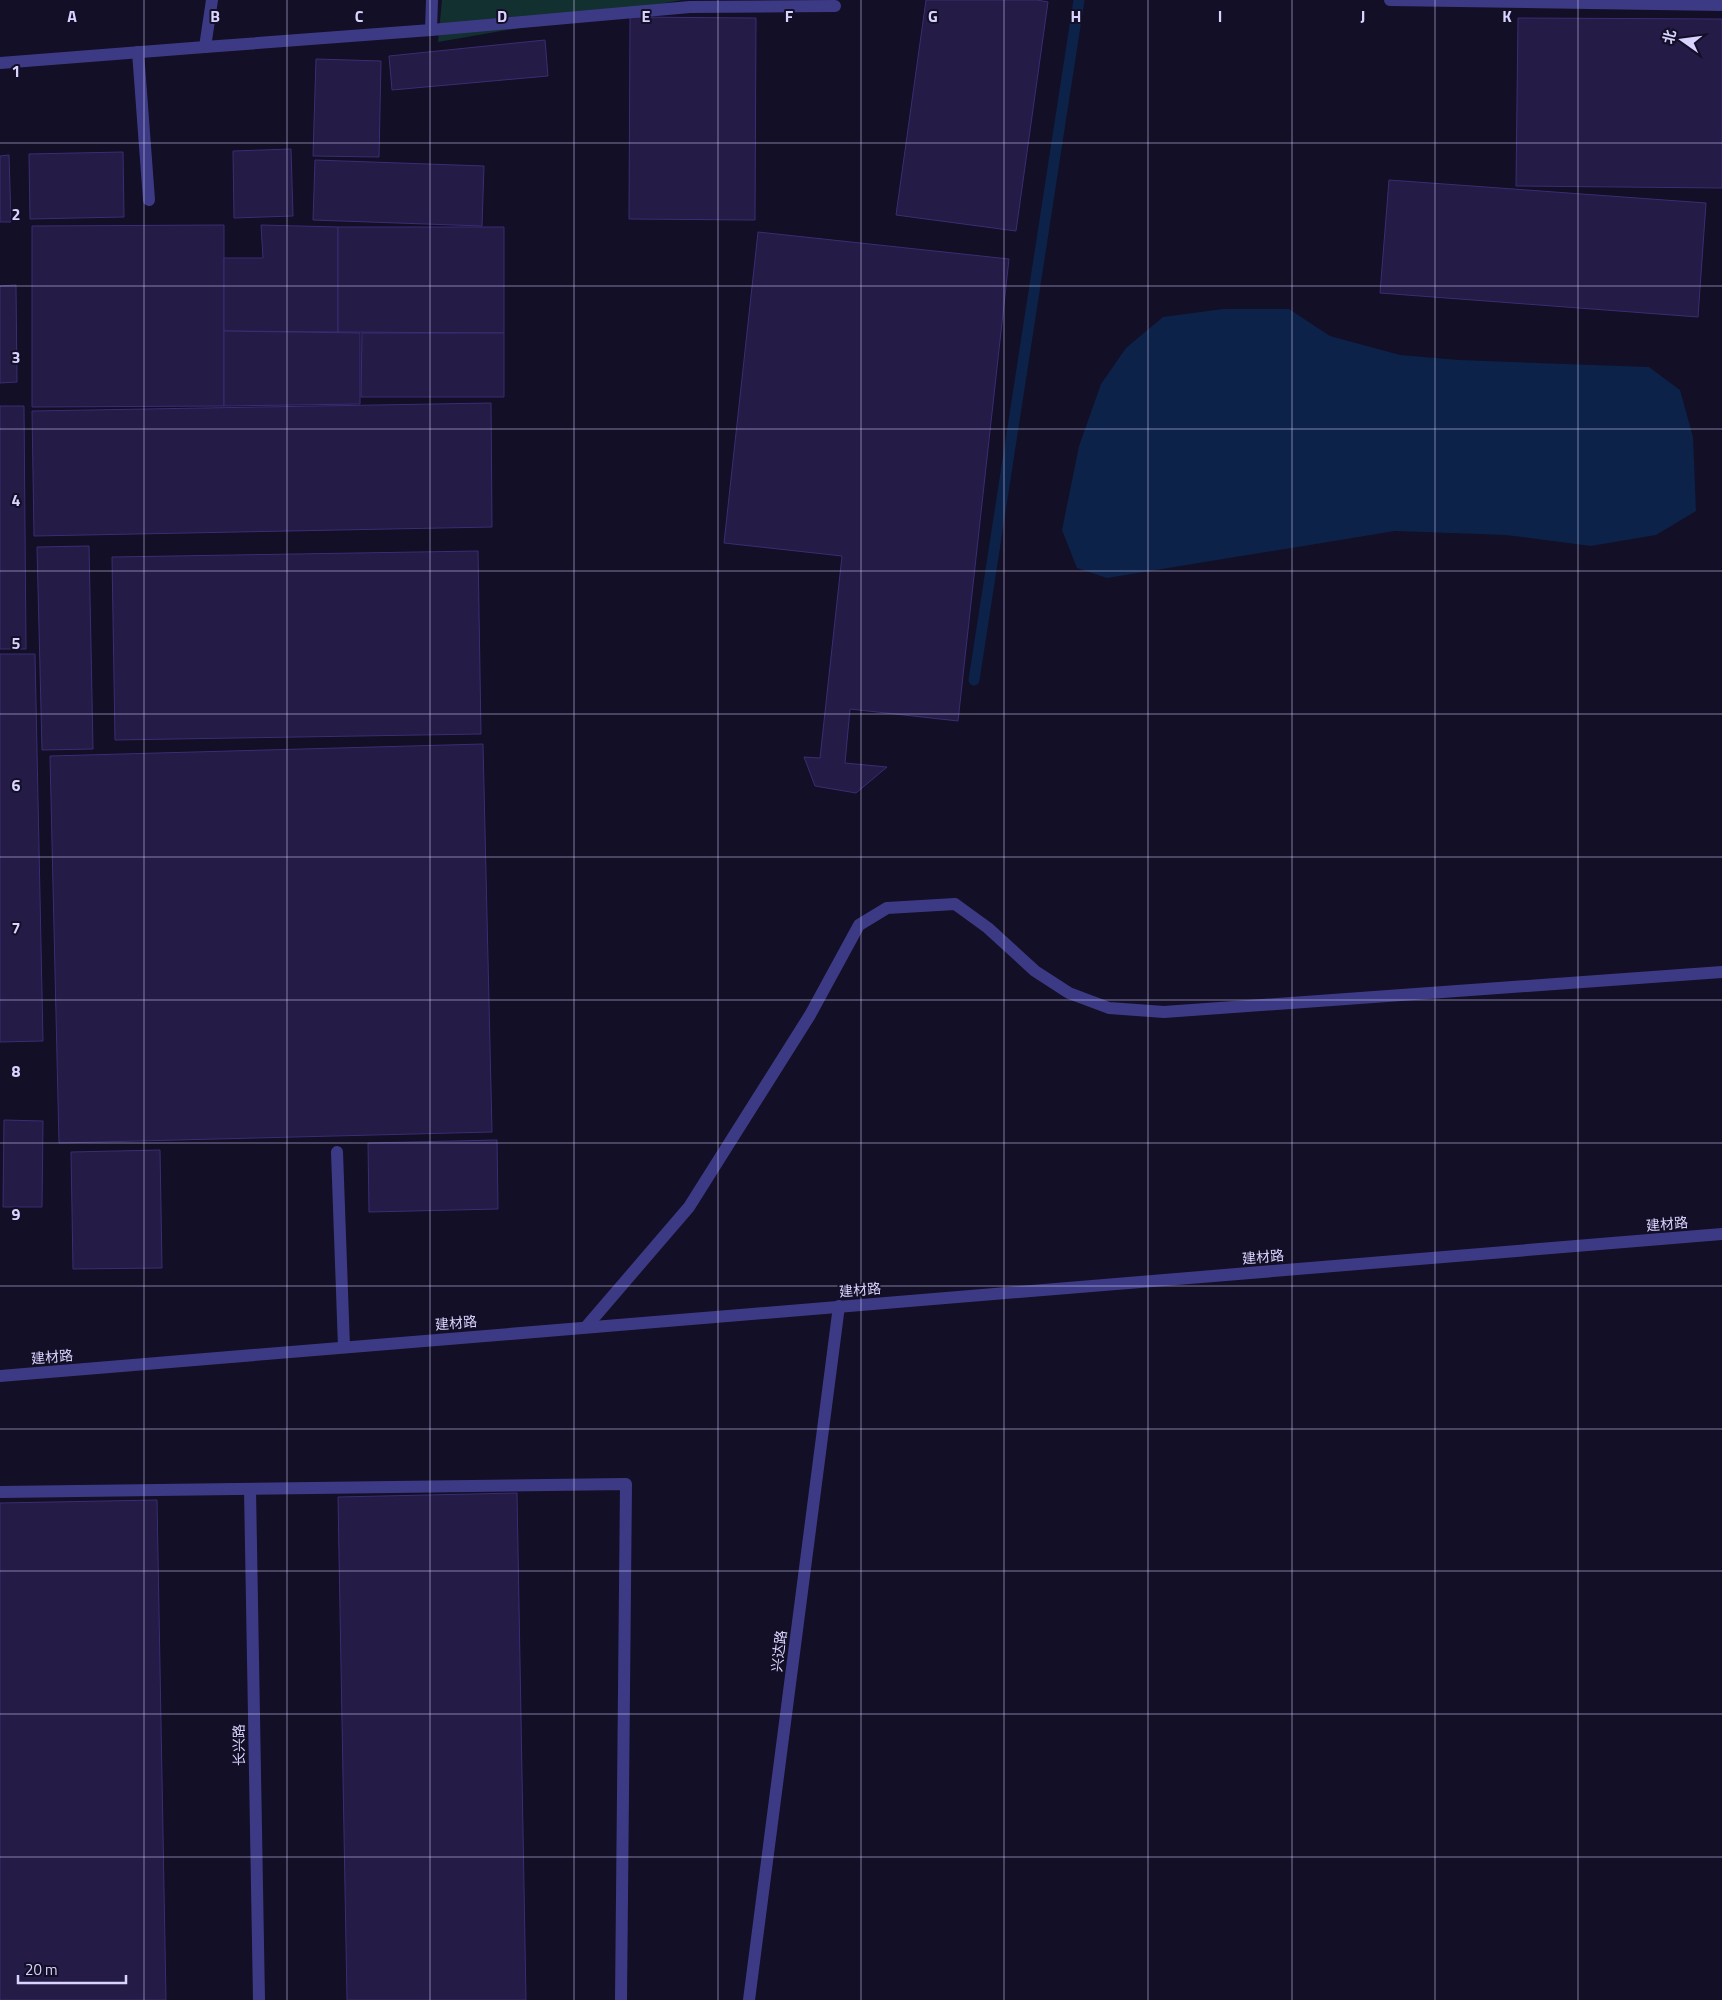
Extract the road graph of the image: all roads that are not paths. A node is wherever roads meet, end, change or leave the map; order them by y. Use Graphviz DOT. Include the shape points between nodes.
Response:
graph roads {
  1 [pos="212,0"];
  2 [pos="432,0"];
  3 [pos="1390,0"];
  4 [pos="1704,2"];
  5 [pos="1722,5"];
  6 [pos="835,6"];
  7 [pos="431,30"];
  8 [pos="205,47"];
  9 [pos="138,52"];
  10 [pos="0,63"];
  11 [pos="150,200"];
  12 [pos="1722,972"];
  13 [pos="337,1152"];
  14 [pos="1722,1234"];
  15 [pos="839,1306"];
  16 [pos="586,1328"];
  17 [pos="344,1347"];
  18 [pos="0,1376"];
  19 [pos="250,1489"];
  20 [pos="0,1492"];
  21 [pos="259,2000"];
  22 [pos="621,2000"];
  23 [pos="749,2000"];
  1 -- 8 [label="street"];
  2 -- 7 [label="street"];
  3 -- 4 [label="street"];
  4 -- 5 [label="street"];
  6 -- 7 [label="street" via="690,7"];
  7 -- 8 [label="street"];
  8 -- 9 [label="street"];
  9 -- 10 [label="street"];
  9 -- 11 [label="street"];
  12 -- 16 [label="street" via="1164,1012 1109,1008 1069,993 1035,971 988,928 955,904 887,908 858,925 810,1015 689,1207"];
  13 -- 17 [label="street"];
  14 -- 15 [label="street, 建材路"];
  15 -- 16 [label="street, 建材路"];
  15 -- 23 [label="street, 兴达路"];
  16 -- 17 [label="street, 建材路"];
  17 -- 18 [label="street, 建材路"];
  19 -- 20 [label="street"];
  19 -- 21 [label="street, 长兴路"];
  19 -- 22 [label="street" via="626,1484"];
}
